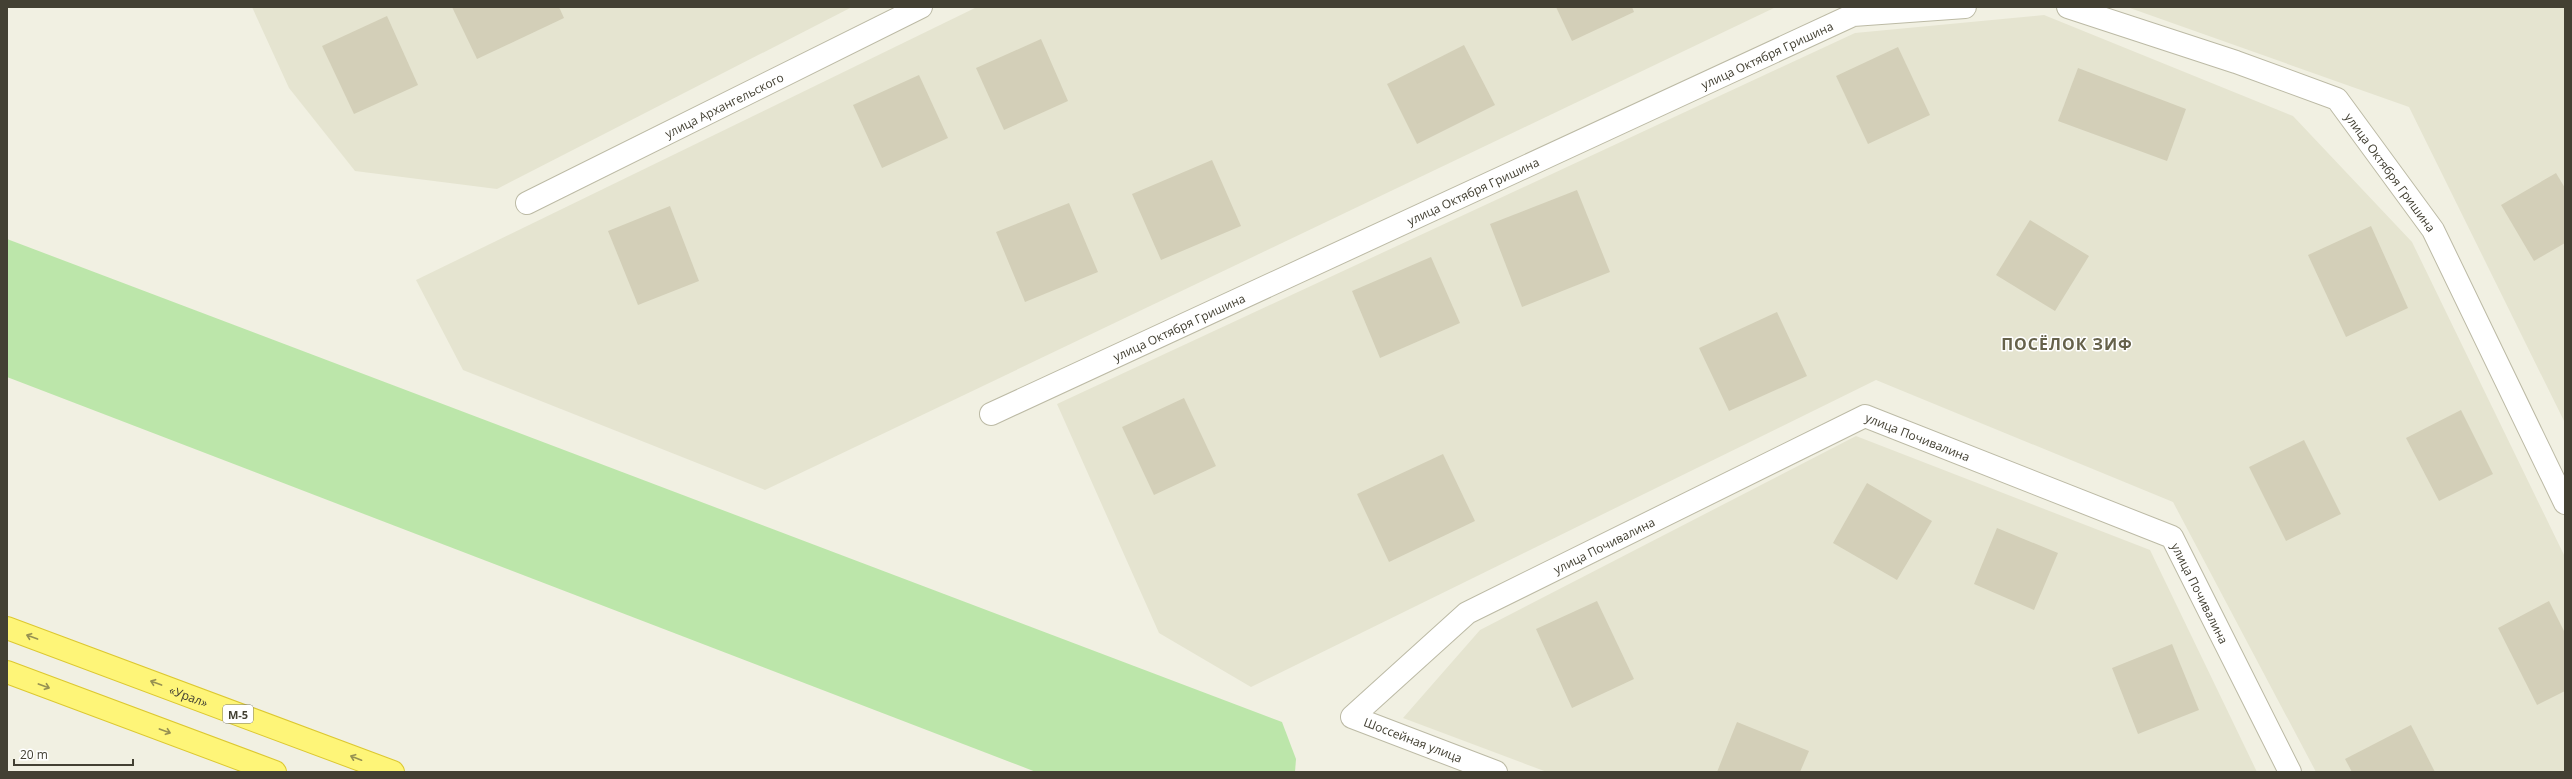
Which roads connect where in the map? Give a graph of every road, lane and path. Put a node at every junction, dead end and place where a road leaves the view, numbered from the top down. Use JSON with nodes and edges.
{"nodes":[{"id":1,"x":920,"y":7,"type":"edge"},
{"id":2,"x":1965,"y":7,"type":"edge"},
{"id":3,"x":2068,"y":7,"type":"edge"},
{"id":4,"x":527,"y":203,"type":"dead end"},
{"id":5,"x":991,"y":414,"type":"dead end"},
{"id":6,"x":2565,"y":503,"type":"edge"},
{"id":7,"x":7,"y":628,"type":"edge"},
{"id":8,"x":7,"y":672,"type":"edge"},
{"id":9,"x":1352,"y":717,"type":"joint"},
{"id":10,"x":275,"y":772,"type":"edge"},
{"id":11,"x":393,"y":772,"type":"edge"},
{"id":12,"x":1496,"y":772,"type":"edge"},
{"id":13,"x":2290,"y":772,"type":"edge"}],
"edges":[{"from":1,"to":4,"type":"street","name":"улица Архангельского"},
{"from":2,"to":5,"type":"street","name":"улица Октября Гришина"},
{"from":3,"to":6,"type":"street","name":"улица Октября Гришина"},
{"from":11,"to":7,"type":"highway","name":"«Урал»","number":"М-5","one_way":true},
{"from":8,"to":10,"type":"highway","one_way":true},
{"from":9,"to":12,"type":"street","name":"Шоссейная улица"},
{"from":9,"to":13,"type":"street","name":"улица Почивалина"}]}
